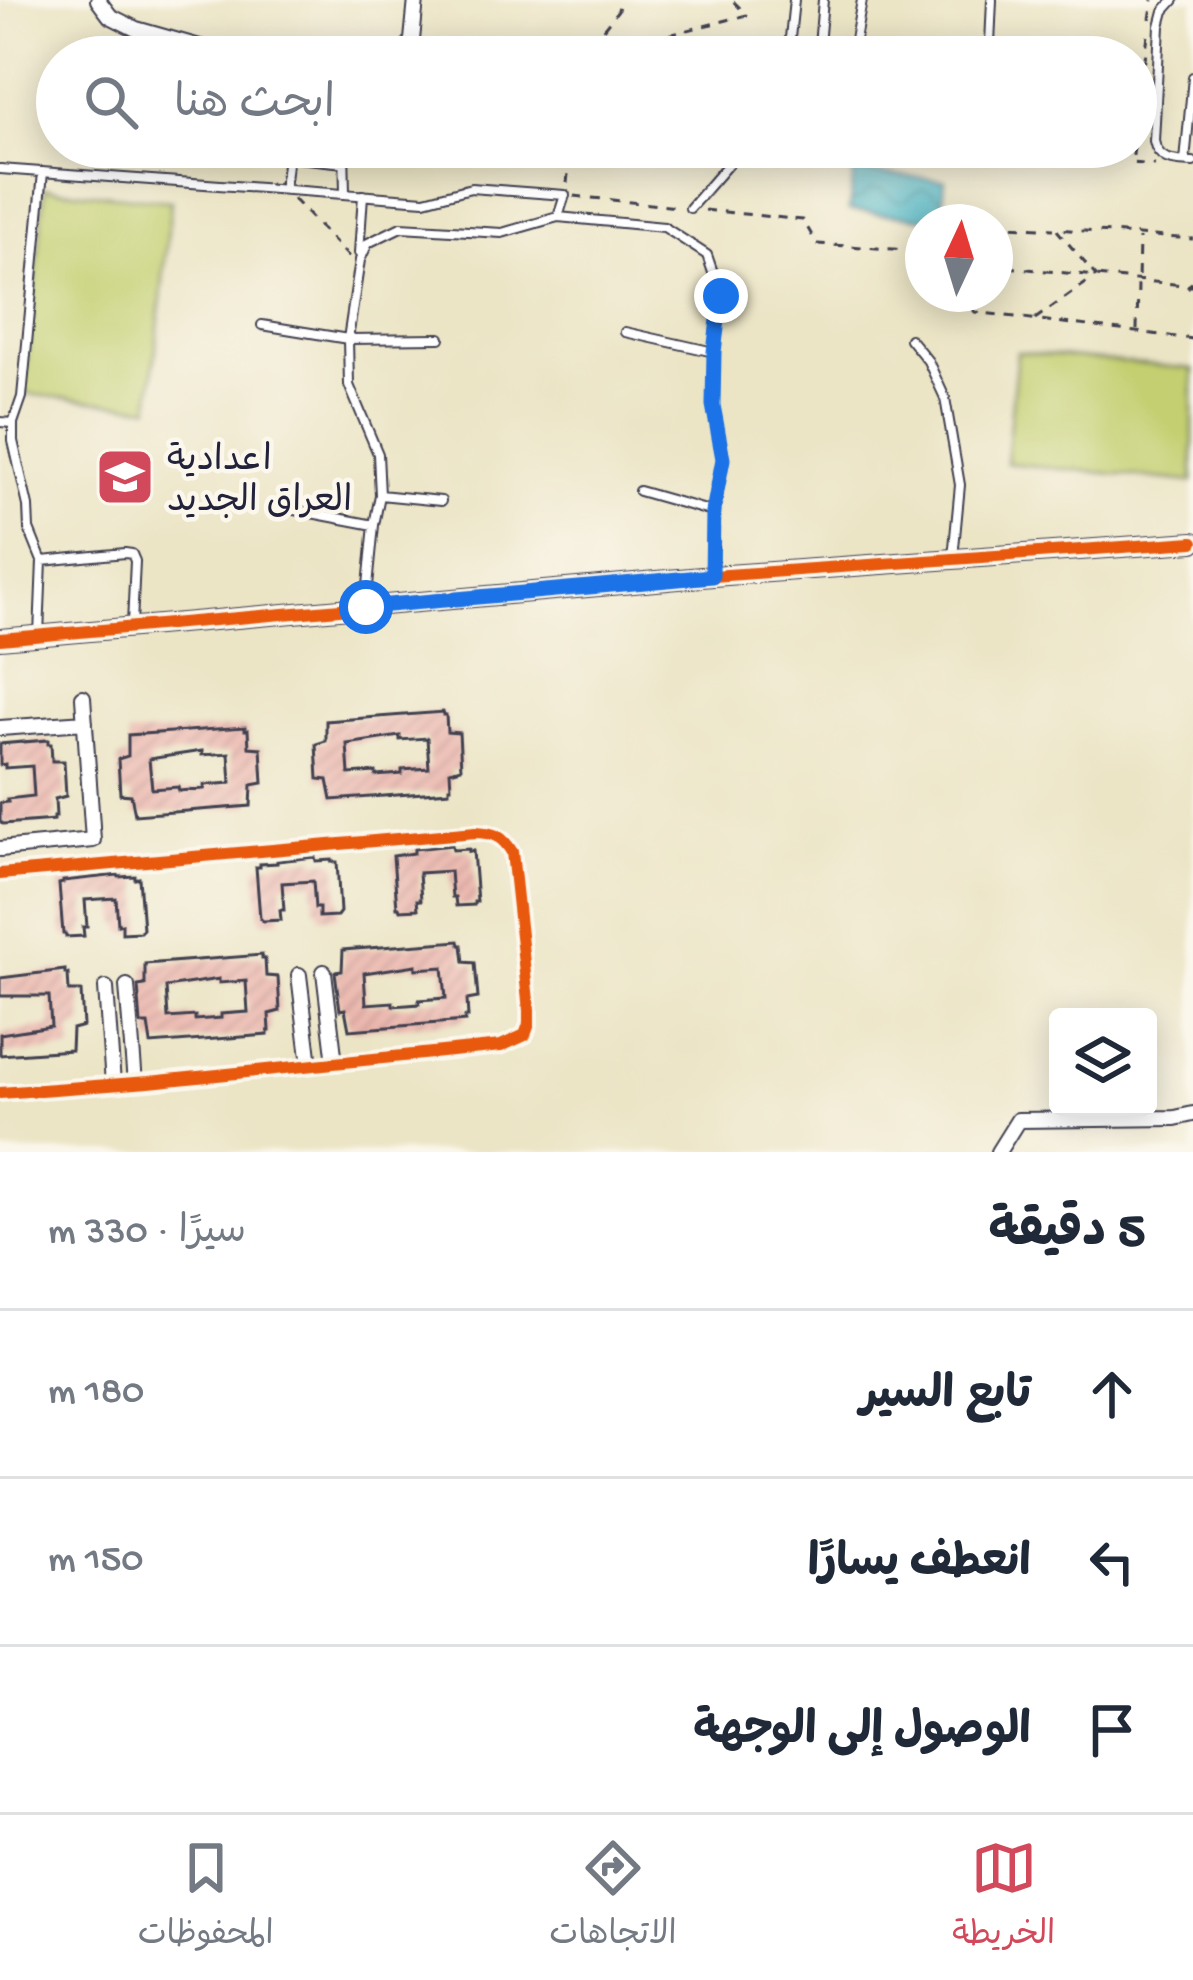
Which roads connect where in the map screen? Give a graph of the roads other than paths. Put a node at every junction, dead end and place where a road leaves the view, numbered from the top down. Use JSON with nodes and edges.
{"nodes":[{"id":1,"x":98,"y":0,"type":"edge"},
{"id":2,"x":416,"y":0,"type":"edge"},
{"id":3,"x":794,"y":0,"type":"edge"},
{"id":4,"x":823,"y":0,"type":"edge"},
{"id":5,"x":862,"y":0,"type":"edge"},
{"id":6,"x":992,"y":0,"type":"edge"},
{"id":7,"x":1174,"y":0,"type":"edge"},
{"id":8,"x":161,"y":36,"type":"edge"},
{"id":9,"x":412,"y":36,"type":"edge"},
{"id":10,"x":790,"y":36,"type":"edge"},
{"id":11,"x":820,"y":36,"type":"edge"},
{"id":12,"x":856,"y":36,"type":"edge"},
{"id":13,"x":988,"y":36,"type":"edge"},
{"id":14,"x":1193,"y":77,"type":"edge"},
{"id":15,"x":1157,"y":84,"type":"edge"},
{"id":16,"x":1157,"y":150,"type":"edge"},
{"id":17,"x":1189,"y":162,"type":"edge"},
{"id":18,"x":286,"y":168,"type":"edge"},
{"id":19,"x":344,"y":168,"type":"edge"},
{"id":20,"x":724,"y":168,"type":"edge"},
{"id":21,"x":0,"y":169,"type":"edge"},
{"id":22,"x":43,"y":172,"type":"junction"},
{"id":23,"x":284,"y":189,"type":"junction"},
{"id":24,"x":345,"y":194,"type":"junction"},
{"id":25,"x":363,"y":195,"type":"junction"},
{"id":26,"x":690,"y":208,"type":"road end"},
{"id":27,"x":558,"y":217,"type":"junction"},
{"id":28,"x":358,"y":267,"type":"junction"},
{"id":29,"x":262,"y":325,"type":"dead end"},
{"id":30,"x":625,"y":332,"type":"dead end"},
{"id":31,"x":440,"y":338,"type":"dead end"},
{"id":32,"x":348,"y":339,"type":"junction"},
{"id":33,"x":910,"y":339,"type":"dead end"},
{"id":34,"x":714,"y":352,"type":"junction"},
{"id":35,"x":0,"y":422,"type":"edge"},
{"id":36,"x":13,"y":423,"type":"junction"},
{"id":37,"x":639,"y":491,"type":"dead end"},
{"id":38,"x":380,"y":495,"type":"junction"},
{"id":39,"x":441,"y":501,"type":"dead end"},
{"id":40,"x":285,"y":508,"type":"dead end"},
{"id":41,"x":713,"y":512,"type":"junction"},
{"id":42,"x":374,"y":525,"type":"junction"},
{"id":43,"x":1193,"y":542,"type":"edge"},
{"id":44,"x":953,"y":559,"type":"junction"},
{"id":45,"x":42,"y":561,"type":"junction"},
{"id":46,"x":712,"y":576,"type":"junction"},
{"id":47,"x":366,"y":607,"type":"junction"},
{"id":48,"x":132,"y":628,"type":"junction"},
{"id":49,"x":39,"y":636,"type":"junction"},
{"id":50,"x":0,"y":639,"type":"edge"},
{"id":51,"x":83,"y":697,"type":"dead end"},
{"id":52,"x":85,"y":722,"type":"junction"},
{"id":53,"x":0,"y":728,"type":"edge"},
{"id":54,"x":0,"y":849,"type":"edge"},
{"id":55,"x":0,"y":874,"type":"edge"},
{"id":56,"x":324,"y":972,"type":"dead end"},
{"id":57,"x":299,"y":975,"type":"dead end"},
{"id":58,"x":127,"y":986,"type":"dead end"},
{"id":59,"x":106,"y":988,"type":"dead end"},
{"id":60,"x":335,"y":1063,"type":"junction"},
{"id":61,"x":310,"y":1065,"type":"junction"},
{"id":62,"x":135,"y":1083,"type":"junction"},
{"id":63,"x":113,"y":1084,"type":"junction"},
{"id":64,"x":0,"y":1093,"type":"edge"},
{"id":65,"x":1193,"y":1114,"type":"edge"},
{"id":66,"x":998,"y":1152,"type":"edge"}],
"edges":[{"from":1,"to":8,"type":"street"},
{"from":2,"to":9,"type":"street"},
{"from":3,"to":10,"type":"lane"},
{"from":4,"to":11,"type":"lane"},
{"from":5,"to":12,"type":"lane"},
{"from":6,"to":13,"type":"lane"},
{"from":7,"to":15,"type":"lane"},
{"from":14,"to":17,"type":"lane"},
{"from":16,"to":17,"type":"lane"},
{"from":18,"to":23,"type":"lane"},
{"from":19,"to":24,"type":"lane"},
{"from":20,"to":26,"type":"lane"},
{"from":21,"to":22,"type":"lane"},
{"from":22,"to":23,"type":"lane"},
{"from":22,"to":36,"type":"lane"},
{"from":23,"to":24,"type":"lane"},
{"from":24,"to":25,"type":"lane"},
{"from":25,"to":27,"type":"lane"},
{"from":25,"to":28,"type":"lane"},
{"from":27,"to":28,"type":"lane"},
{"from":27,"to":34,"type":"lane"},
{"from":28,"to":32,"type":"lane"},
{"from":29,"to":32,"type":"lane"},
{"from":30,"to":34,"type":"lane"},
{"from":31,"to":32,"type":"lane"},
{"from":32,"to":38,"type":"lane"},
{"from":33,"to":44,"type":"lane"},
{"from":34,"to":41,"type":"lane"},
{"from":35,"to":36,"type":"lane"},
{"from":36,"to":45,"type":"lane"},
{"from":37,"to":41,"type":"lane"},
{"from":38,"to":39,"type":"lane"},
{"from":38,"to":42,"type":"lane"},
{"from":40,"to":42,"type":"lane"},
{"from":41,"to":46,"type":"lane"},
{"from":42,"to":47,"type":"lane"},
{"from":43,"to":44,"type":"street"},
{"from":44,"to":46,"type":"street"},
{"from":45,"to":48,"type":"lane"},
{"from":45,"to":49,"type":"lane"},
{"from":46,"to":47,"type":"street"},
{"from":47,"to":48,"type":"street"},
{"from":48,"to":49,"type":"street"},
{"from":49,"to":50,"type":"street"},
{"from":51,"to":52,"type":"street"},
{"from":52,"to":53,"type":"street"},
{"from":52,"to":54,"type":"street"},
{"from":55,"to":60,"type":"street"},
{"from":56,"to":60,"type":"street"},
{"from":57,"to":61,"type":"street"},
{"from":58,"to":62,"type":"street"},
{"from":59,"to":63,"type":"street"},
{"from":60,"to":61,"type":"street"},
{"from":61,"to":62,"type":"street"},
{"from":62,"to":63,"type":"street"},
{"from":63,"to":64,"type":"street"},
{"from":65,"to":66,"type":"street"}]}
